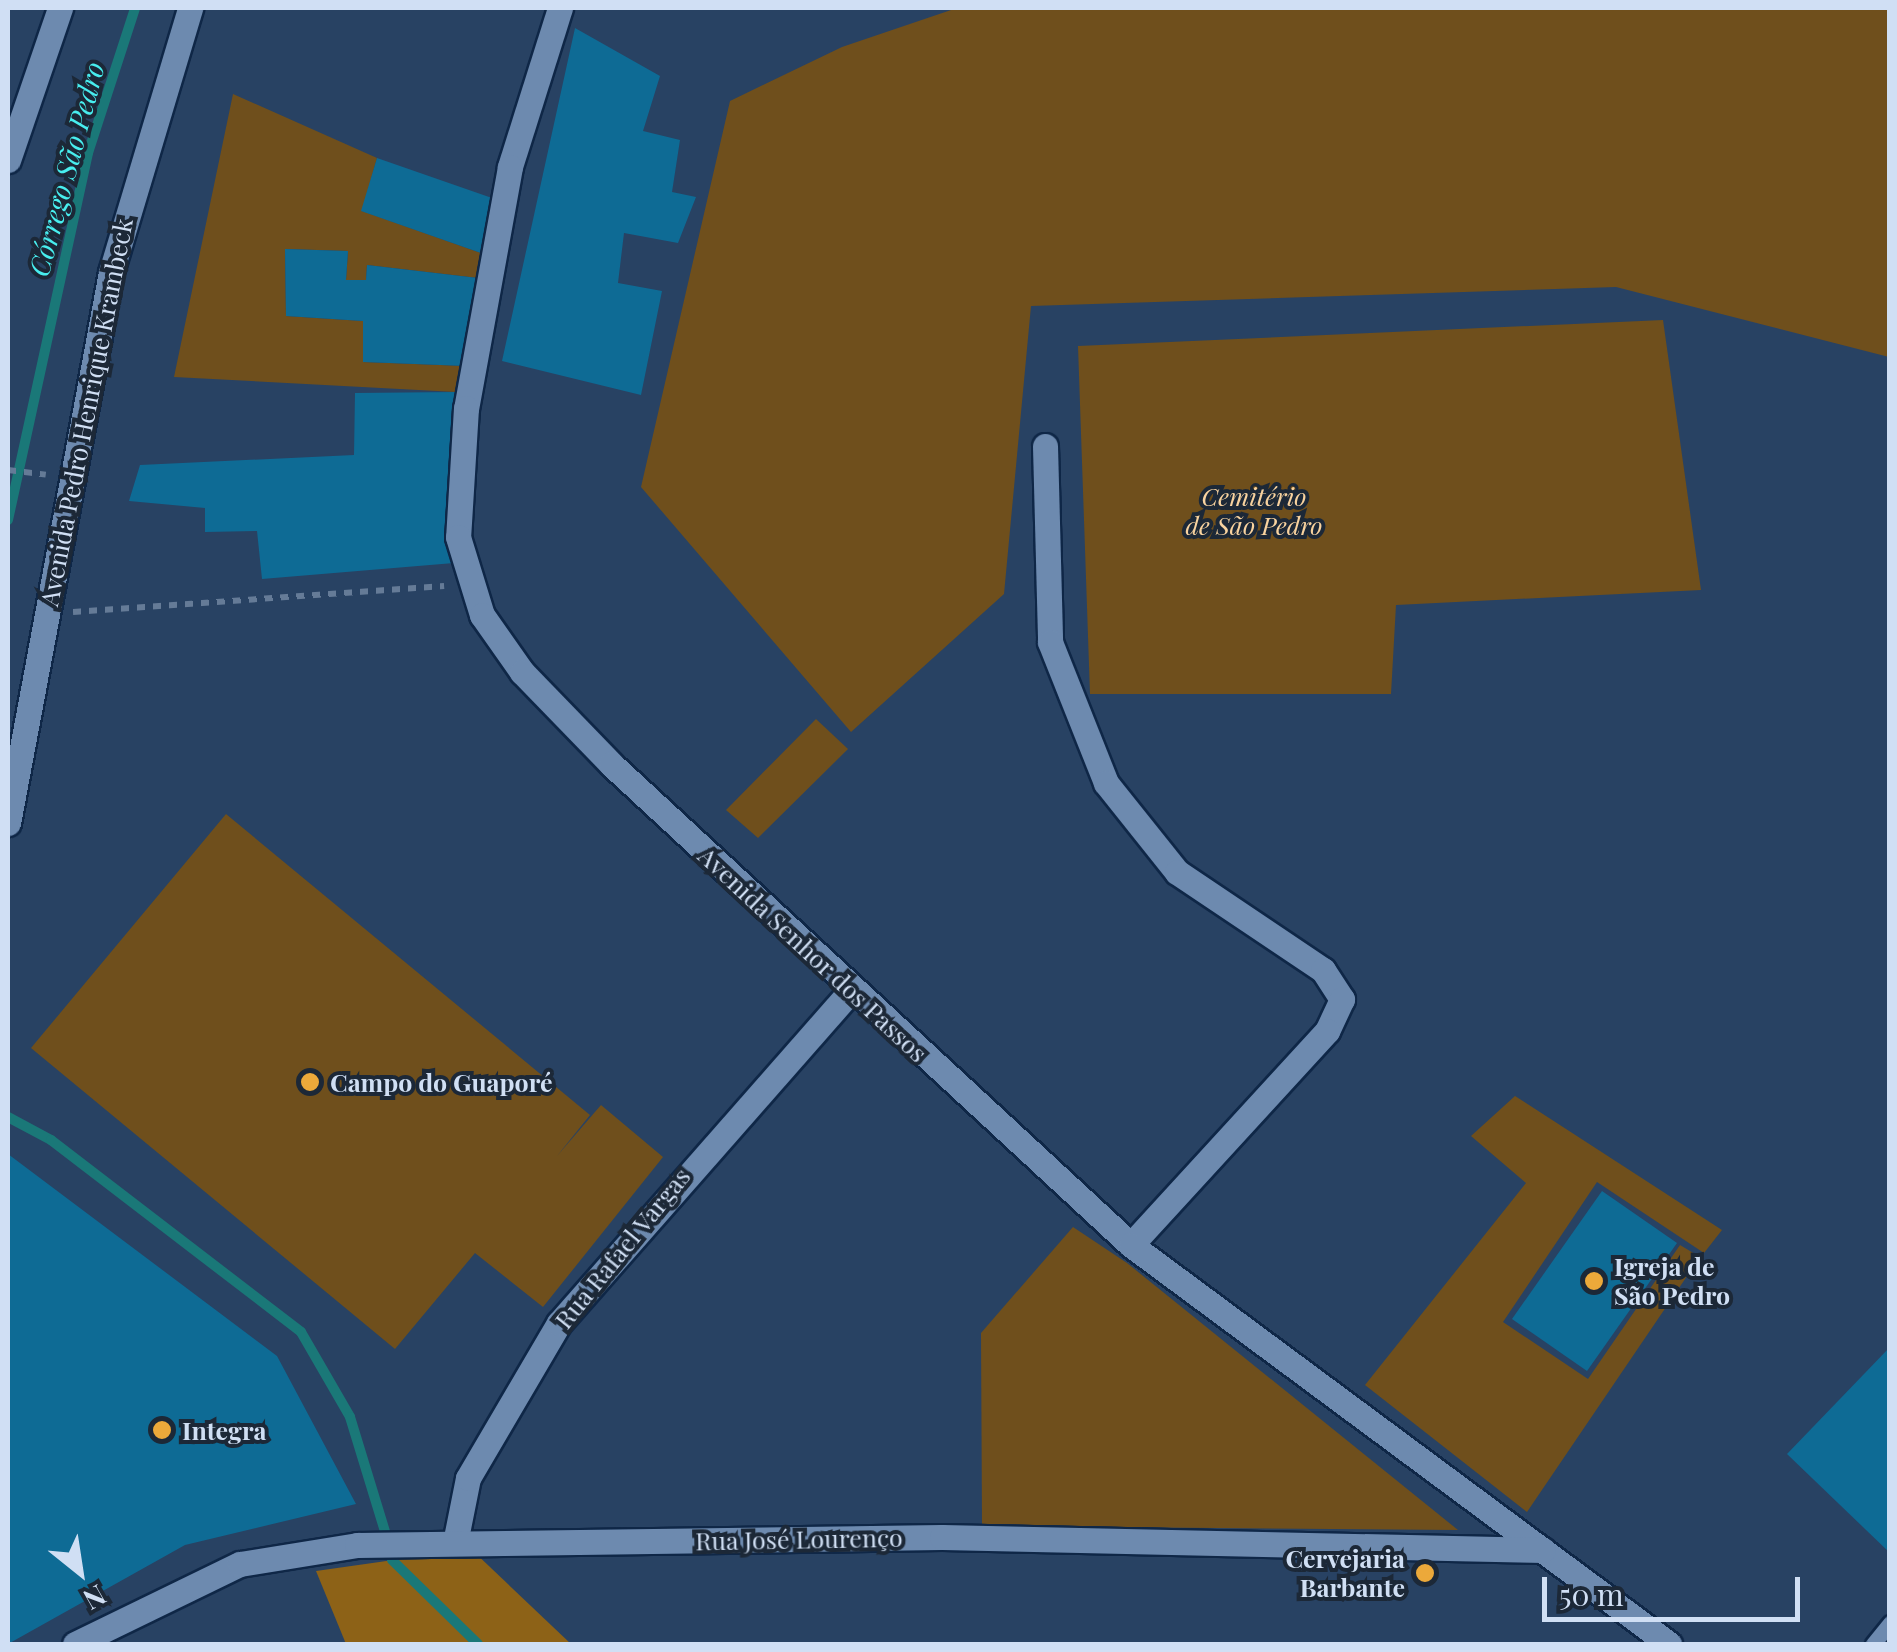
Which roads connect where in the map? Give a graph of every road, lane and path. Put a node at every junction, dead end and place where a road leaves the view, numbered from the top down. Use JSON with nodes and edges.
{"nodes":[{"id":1,"x":60,"y":8,"type":"edge"},
{"id":2,"x":190,"y":8,"type":"edge"},
{"id":3,"x":560,"y":8,"type":"edge"},
{"id":4,"x":8,"y":160,"type":"edge"},
{"id":5,"x":1045,"y":446,"type":"dead end"},
{"id":6,"x":8,"y":470,"type":"edge"},
{"id":7,"x":47,"y":475,"type":"dead end"},
{"id":8,"x":465,"y":584,"type":"junction"},
{"id":9,"x":46,"y":614,"type":"junction"},
{"id":10,"x":8,"y":823,"type":"edge"},
{"id":11,"x":851,"y":991,"type":"junction"},
{"id":12,"x":1131,"y":1245,"type":"junction"},
{"id":13,"x":456,"y":1543,"type":"junction"},
{"id":14,"x":1542,"y":1550,"type":"junction"},
{"id":15,"x":1890,"y":1623,"type":"edge"},
{"id":16,"x":75,"y":1644,"type":"edge"},
{"id":17,"x":1669,"y":1644,"type":"edge"},
{"id":18,"x":1874,"y":1644,"type":"edge"}],
"edges":[{"from":1,"to":4,"type":"street"},
{"from":2,"to":9,"type":"street","name":"Avenida Pedro Henrique Krambeck"},
{"from":3,"to":8,"type":"street","name":"Avenida Senhor dos Passos"},
{"from":5,"to":12,"type":"street"},
{"from":6,"to":7,"type":"path"},
{"from":8,"to":9,"type":"path"},
{"from":8,"to":11,"type":"street","name":"Avenida Senhor dos Passos"},
{"from":9,"to":10,"type":"street","name":"Avenida Pedro Henrique Krambeck"},
{"from":11,"to":12,"type":"street","name":"Avenida Senhor dos Passos"},
{"from":11,"to":13,"type":"street","name":"Rua Rafael Vargas"},
{"from":12,"to":14,"type":"street","name":"Avenida Senhor dos Passos"},
{"from":13,"to":14,"type":"street","name":"Rua José Lourenço"},
{"from":13,"to":16,"type":"street","name":"Rua José Lourenço"},
{"from":14,"to":17,"type":"street","name":"Avenida Senhor dos Passos"},
{"from":15,"to":18,"type":"lane"}]}
